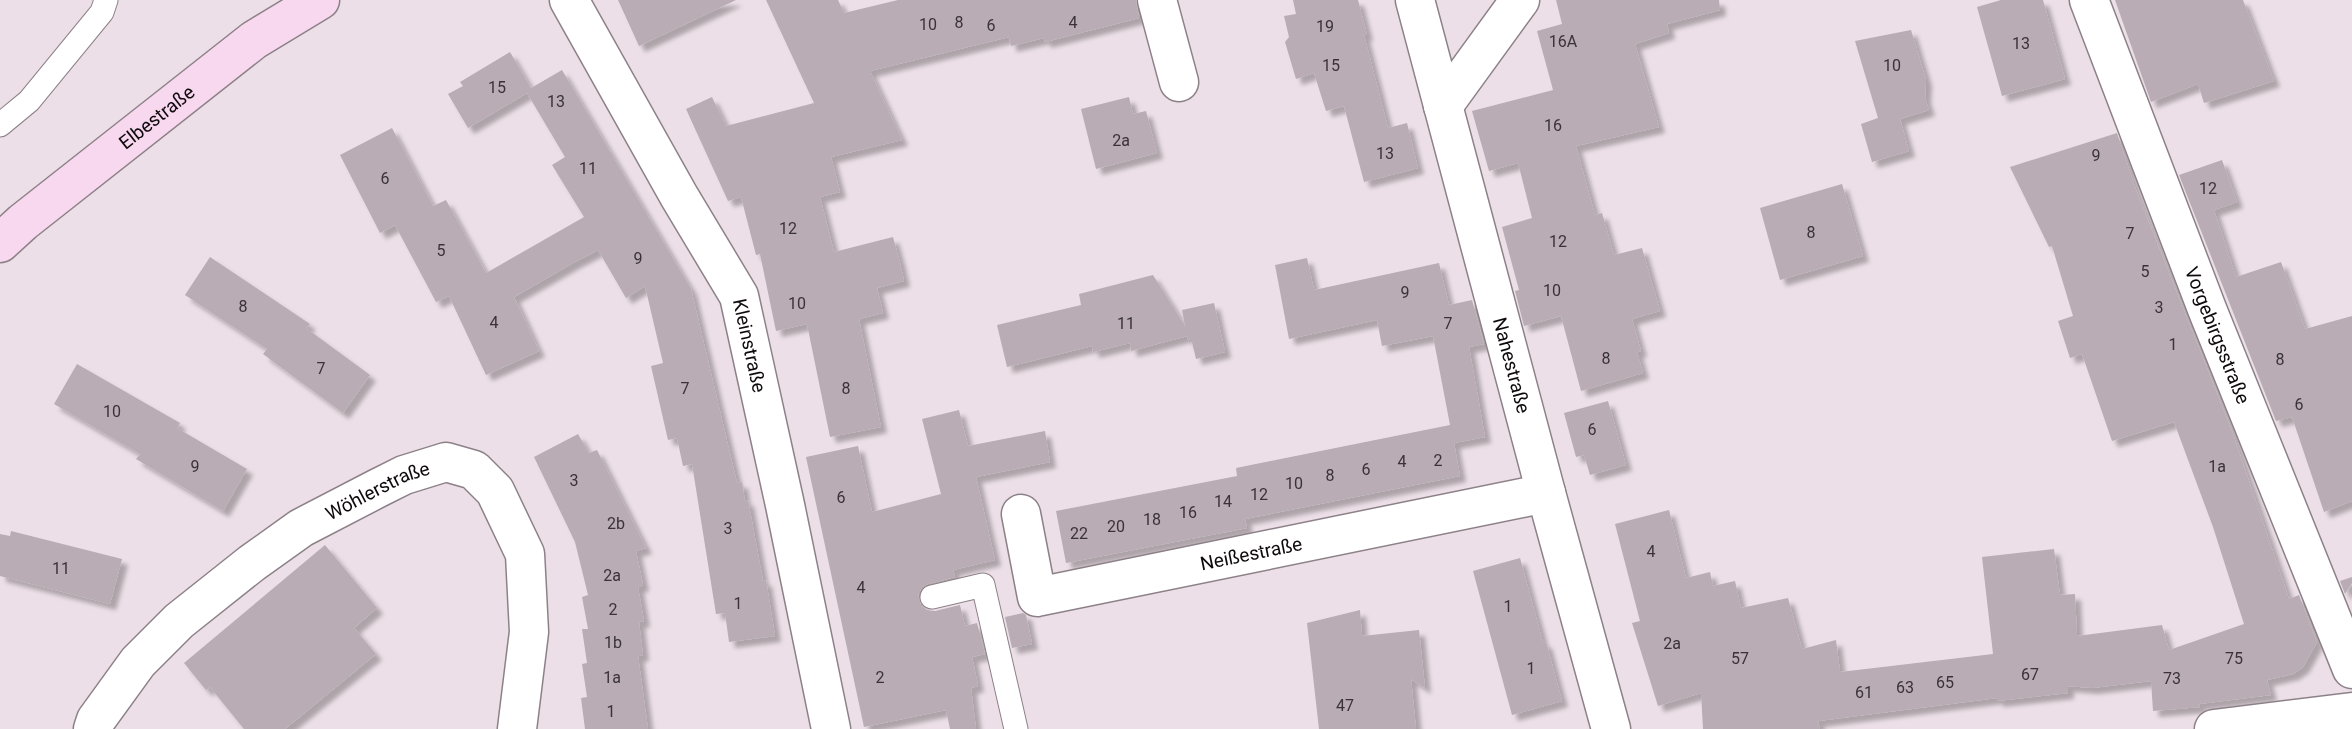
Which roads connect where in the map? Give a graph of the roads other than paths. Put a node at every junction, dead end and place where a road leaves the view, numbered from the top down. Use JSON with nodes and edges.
{"nodes":[{"id":1,"x":106,"y":0,"type":"edge"},
{"id":2,"x":320,"y":0,"type":"edge"},
{"id":3,"x":569,"y":0,"type":"edge"},
{"id":4,"x":1157,"y":0,"type":"edge"},
{"id":5,"x":1415,"y":0,"type":"edge"},
{"id":6,"x":1520,"y":0,"type":"edge"},
{"id":7,"x":2089,"y":0,"type":"edge"},
{"id":8,"x":1179,"y":82,"type":"dead end"},
{"id":9,"x":1443,"y":106,"type":"junction"},
{"id":10,"x":0,"y":125,"type":"edge"},
{"id":11,"x":0,"y":243,"type":"edge"},
{"id":12,"x":1546,"y":493,"type":"junction"},
{"id":13,"x":1021,"y":514,"type":"dead end"},
{"id":14,"x":932,"y":597,"type":"dead end"},
{"id":15,"x":2352,"y":669,"type":"edge"},
{"id":16,"x":2352,"y":712,"type":"edge"},
{"id":17,"x":93,"y":729,"type":"edge"},
{"id":18,"x":517,"y":729,"type":"edge"},
{"id":19,"x":831,"y":729,"type":"edge"},
{"id":20,"x":1016,"y":729,"type":"edge"},
{"id":21,"x":1611,"y":729,"type":"edge"},
{"id":22,"x":2214,"y":729,"type":"edge"}],
"edges":[{"from":1,"to":10,"type":"lane"},
{"from":2,"to":11,"type":"main road","name":"Elbestraße"},
{"from":3,"to":19,"type":"street","name":"Kleinstraße"},
{"from":4,"to":8,"type":"street"},
{"from":5,"to":9,"type":"street","name":"Nahestraße"},
{"from":6,"to":9,"type":"street"},
{"from":7,"to":15,"type":"street","name":"Vorgebirgsstraße"},
{"from":9,"to":12,"type":"street","name":"Nahestraße"},
{"from":12,"to":13,"type":"street","name":"Neißestraße"},
{"from":12,"to":21,"type":"street","name":"Nahestraße"},
{"from":14,"to":20,"type":"lane"},
{"from":16,"to":22,"type":"street"},
{"from":17,"to":18,"type":"street","name":"Wöhlerstraße"}]}
